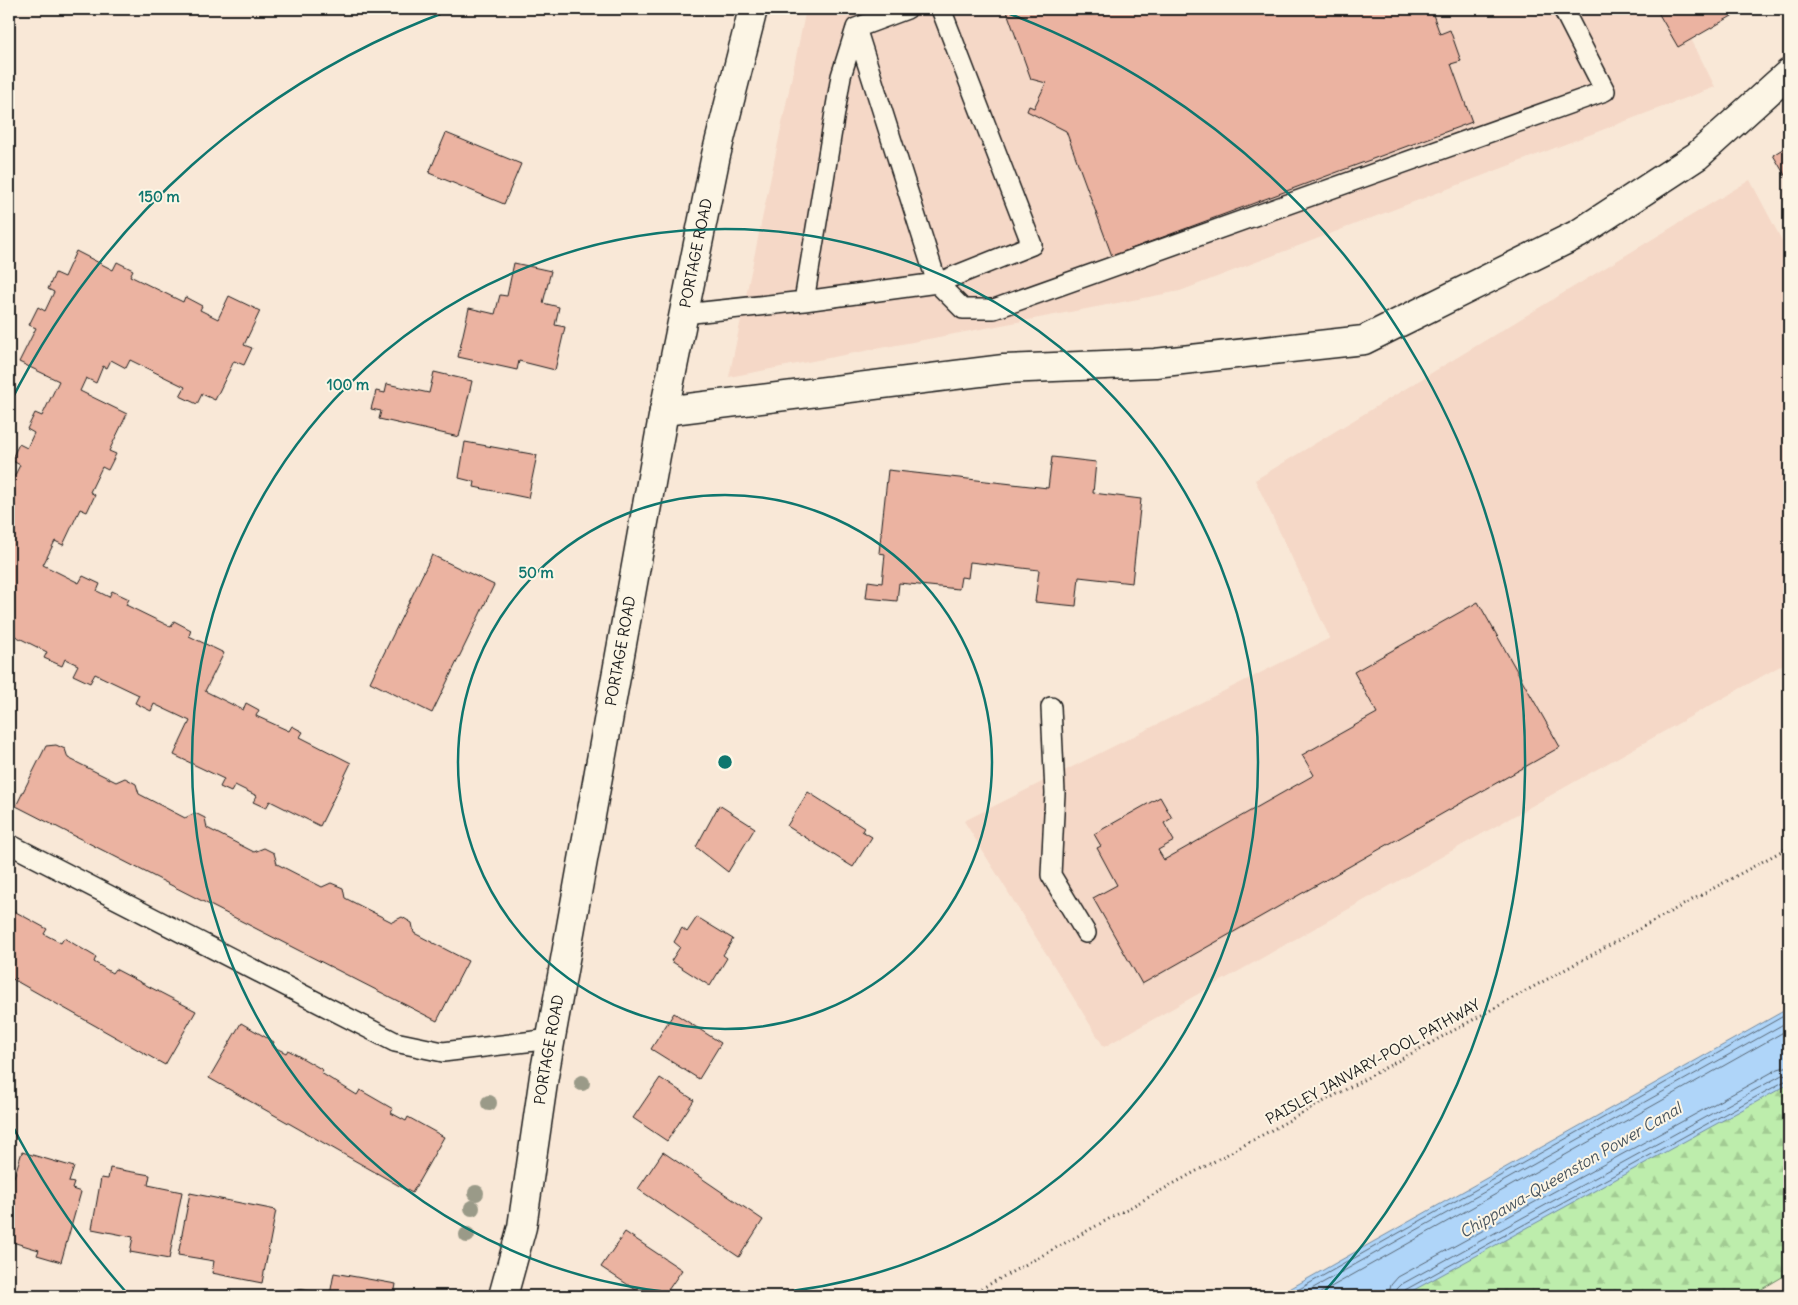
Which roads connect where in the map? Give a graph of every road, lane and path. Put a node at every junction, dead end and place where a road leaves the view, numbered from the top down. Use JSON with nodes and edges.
{"nodes":[{"id":1,"x":753,"y":9,"type":"edge"},
{"id":2,"x":907,"y":9,"type":"edge"},
{"id":3,"x":941,"y":9,"type":"edge"},
{"id":4,"x":1563,"y":9,"type":"edge"},
{"id":5,"x":856,"y":28,"type":"junction"},
{"id":6,"x":1789,"y":73,"type":"edge"},
{"id":7,"x":938,"y":283,"type":"junction"},
{"id":8,"x":804,"y":301,"type":"junction"},
{"id":9,"x":684,"y":314,"type":"junction"},
{"id":10,"x":664,"y":411,"type":"junction"},
{"id":11,"x":1051,"y":707,"type":"dead end"},
{"id":12,"x":9,"y":844,"type":"edge"},
{"id":13,"x":1789,"y":847,"type":"edge"},
{"id":14,"x":1086,"y":933,"type":"dead end"},
{"id":15,"x":551,"y":1039,"type":"junction"},
{"id":16,"x":504,"y":1296,"type":"edge"},
{"id":17,"x":968,"y":1296,"type":"edge"}],
"edges":[{"from":1,"to":9,"type":"street","name":"PORTAGE ROAD"},
{"from":2,"to":5,"type":"lane"},
{"from":3,"to":7,"type":"lane"},
{"from":4,"to":7,"type":"lane"},
{"from":5,"to":7,"type":"lane"},
{"from":5,"to":8,"type":"lane"},
{"from":6,"to":10,"type":"street"},
{"from":7,"to":8,"type":"lane"},
{"from":8,"to":9,"type":"lane"},
{"from":9,"to":10,"type":"street","name":"PORTAGE ROAD"},
{"from":10,"to":15,"type":"street","name":"PORTAGE ROAD"},
{"from":11,"to":14,"type":"lane"},
{"from":12,"to":15,"type":"lane"},
{"from":13,"to":17,"type":"path","name":"PAISLEY JANVARY-POOL PATHWAY"},
{"from":15,"to":16,"type":"street","name":"PORTAGE ROAD"}]}
